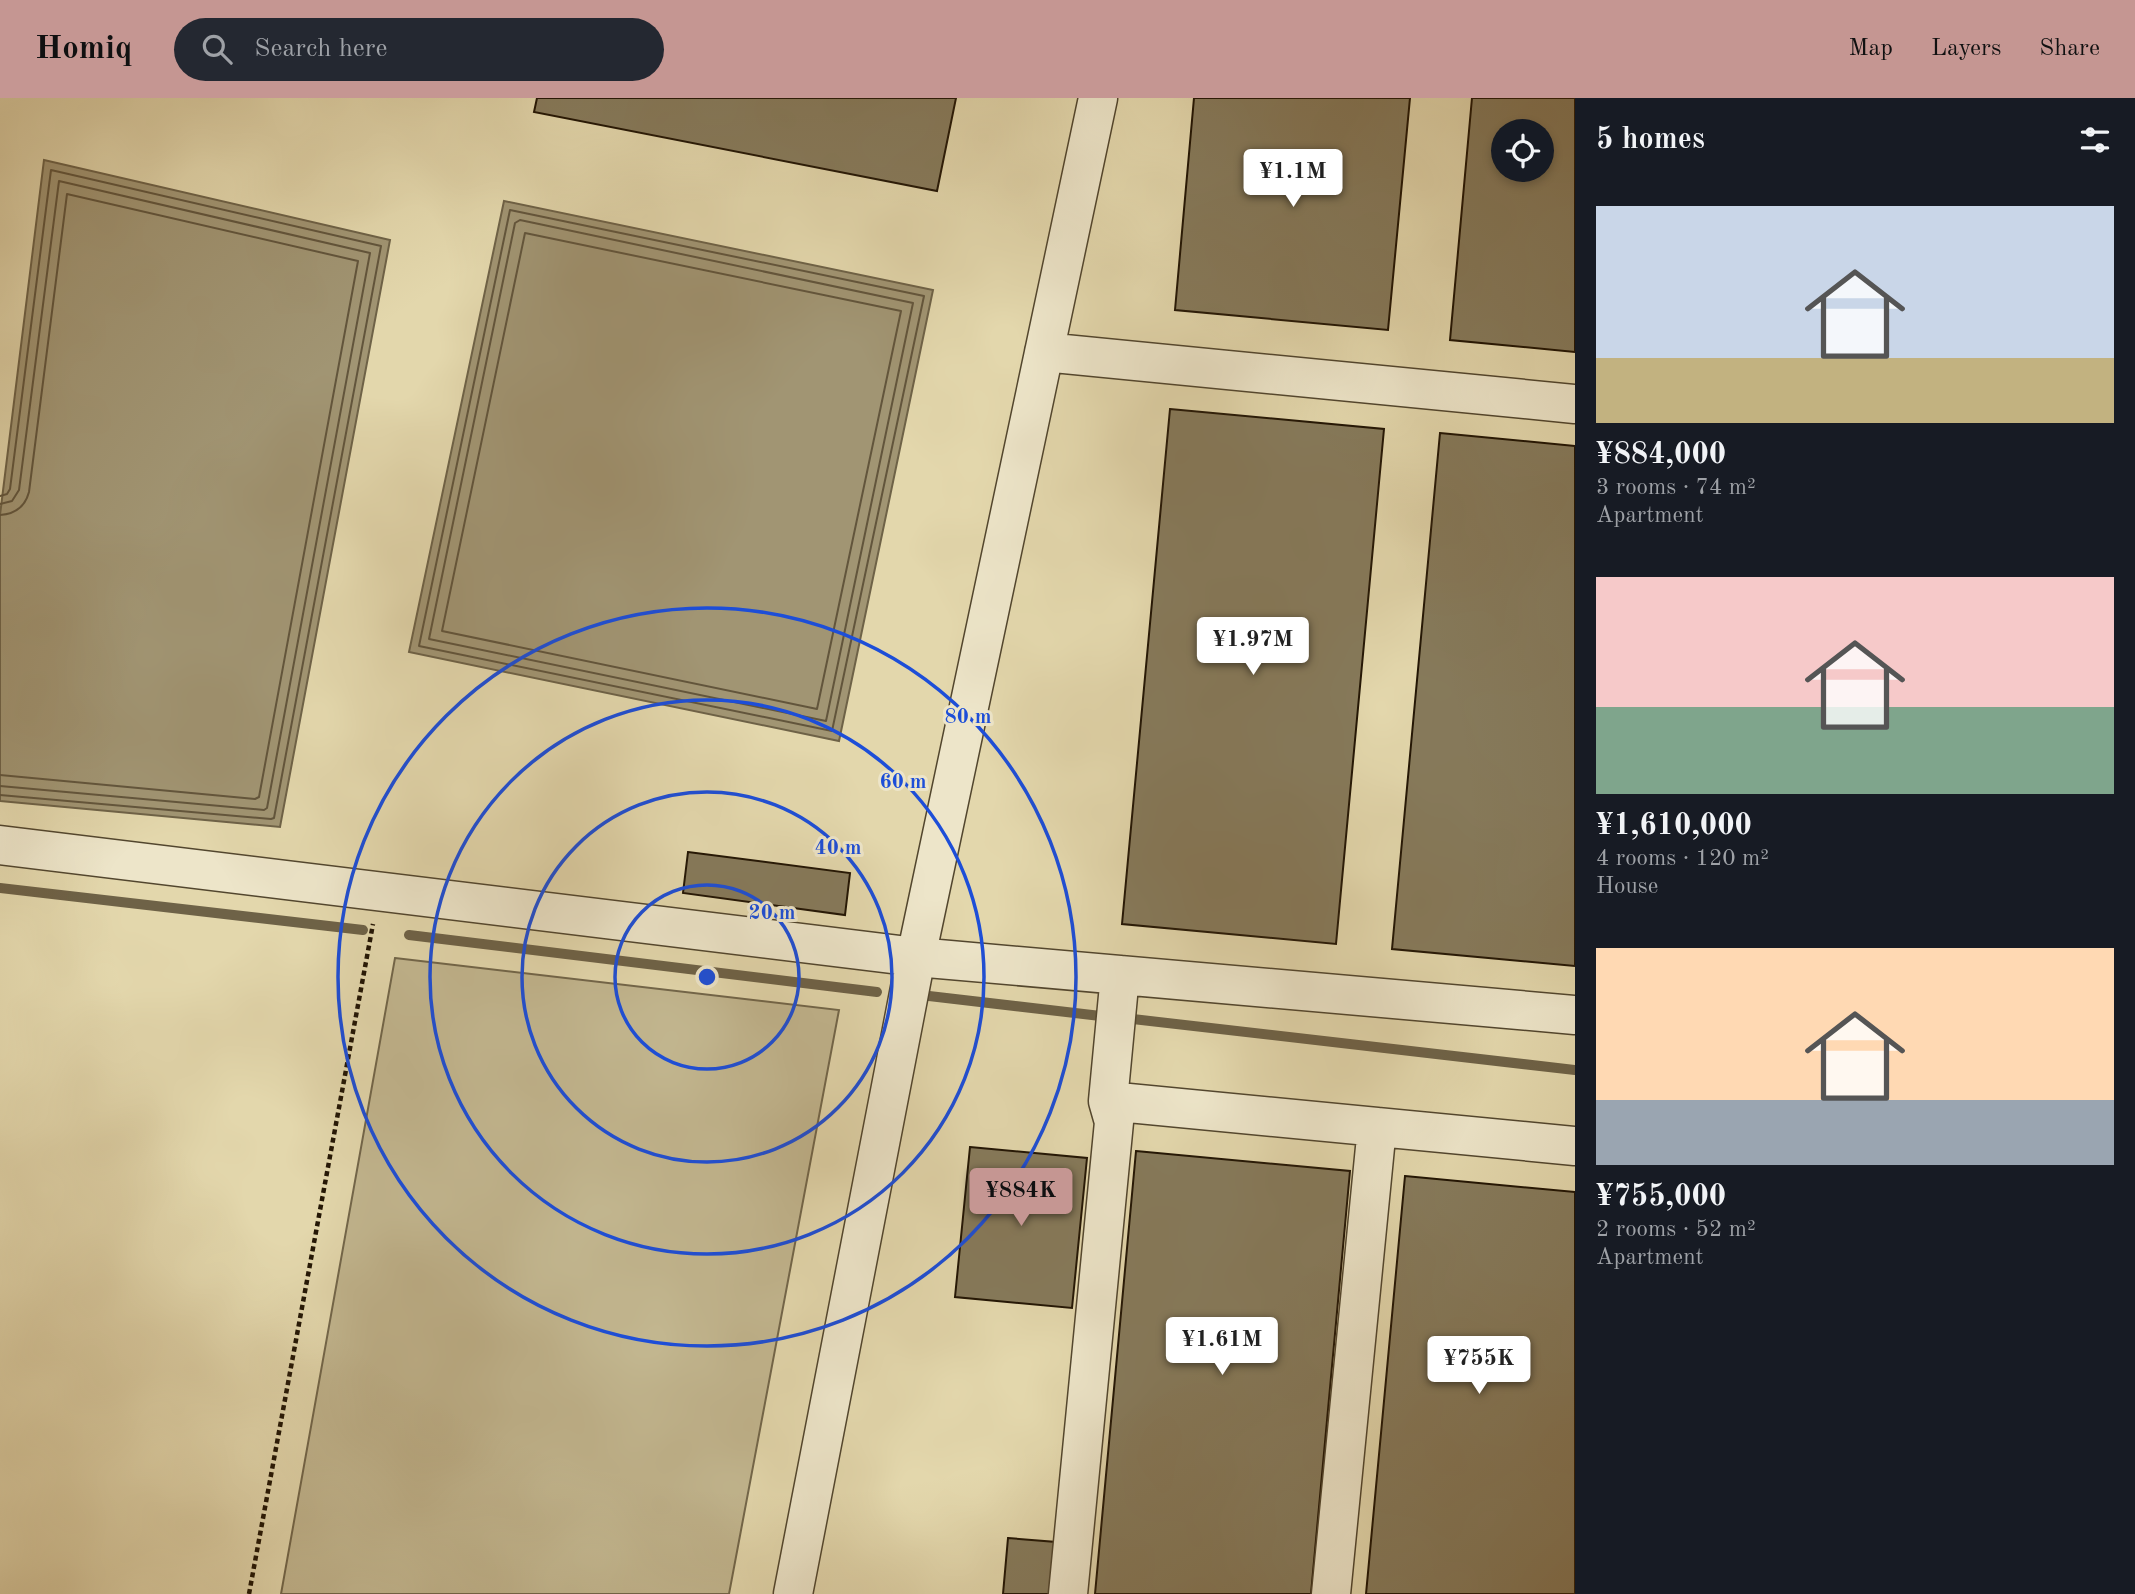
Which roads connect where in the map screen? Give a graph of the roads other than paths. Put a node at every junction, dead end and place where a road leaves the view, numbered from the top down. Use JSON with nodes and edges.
{"nodes":[{"id":1,"x":1098,"y":98,"type":"edge"},
{"id":2,"x":1044,"y":352,"type":"junction"},
{"id":3,"x":1575,"y":404,"type":"edge"},
{"id":4,"x":0,"y":845,"type":"edge"},
{"id":5,"x":916,"y":957,"type":"junction"},
{"id":6,"x":1117,"y":1003,"type":"junction"},
{"id":7,"x":1575,"y":1015,"type":"edge"},
{"id":8,"x":1108,"y":1101,"type":"junction"},
{"id":9,"x":1377,"y":1127,"type":"junction"},
{"id":10,"x":1575,"y":1146,"type":"edge"},
{"id":11,"x":793,"y":1594,"type":"edge"},
{"id":12,"x":1068,"y":1594,"type":"edge"},
{"id":13,"x":1331,"y":1594,"type":"edge"}],
"edges":[{"from":1,"to":2,"type":"lane"},
{"from":2,"to":3,"type":"lane"},
{"from":2,"to":5,"type":"lane"},
{"from":4,"to":5,"type":"lane"},
{"from":5,"to":6,"type":"lane"},
{"from":5,"to":11,"type":"lane"},
{"from":6,"to":7,"type":"lane"},
{"from":6,"to":8,"type":"lane"},
{"from":8,"to":9,"type":"lane"},
{"from":8,"to":12,"type":"lane"},
{"from":9,"to":10,"type":"lane"},
{"from":9,"to":13,"type":"lane"}]}
